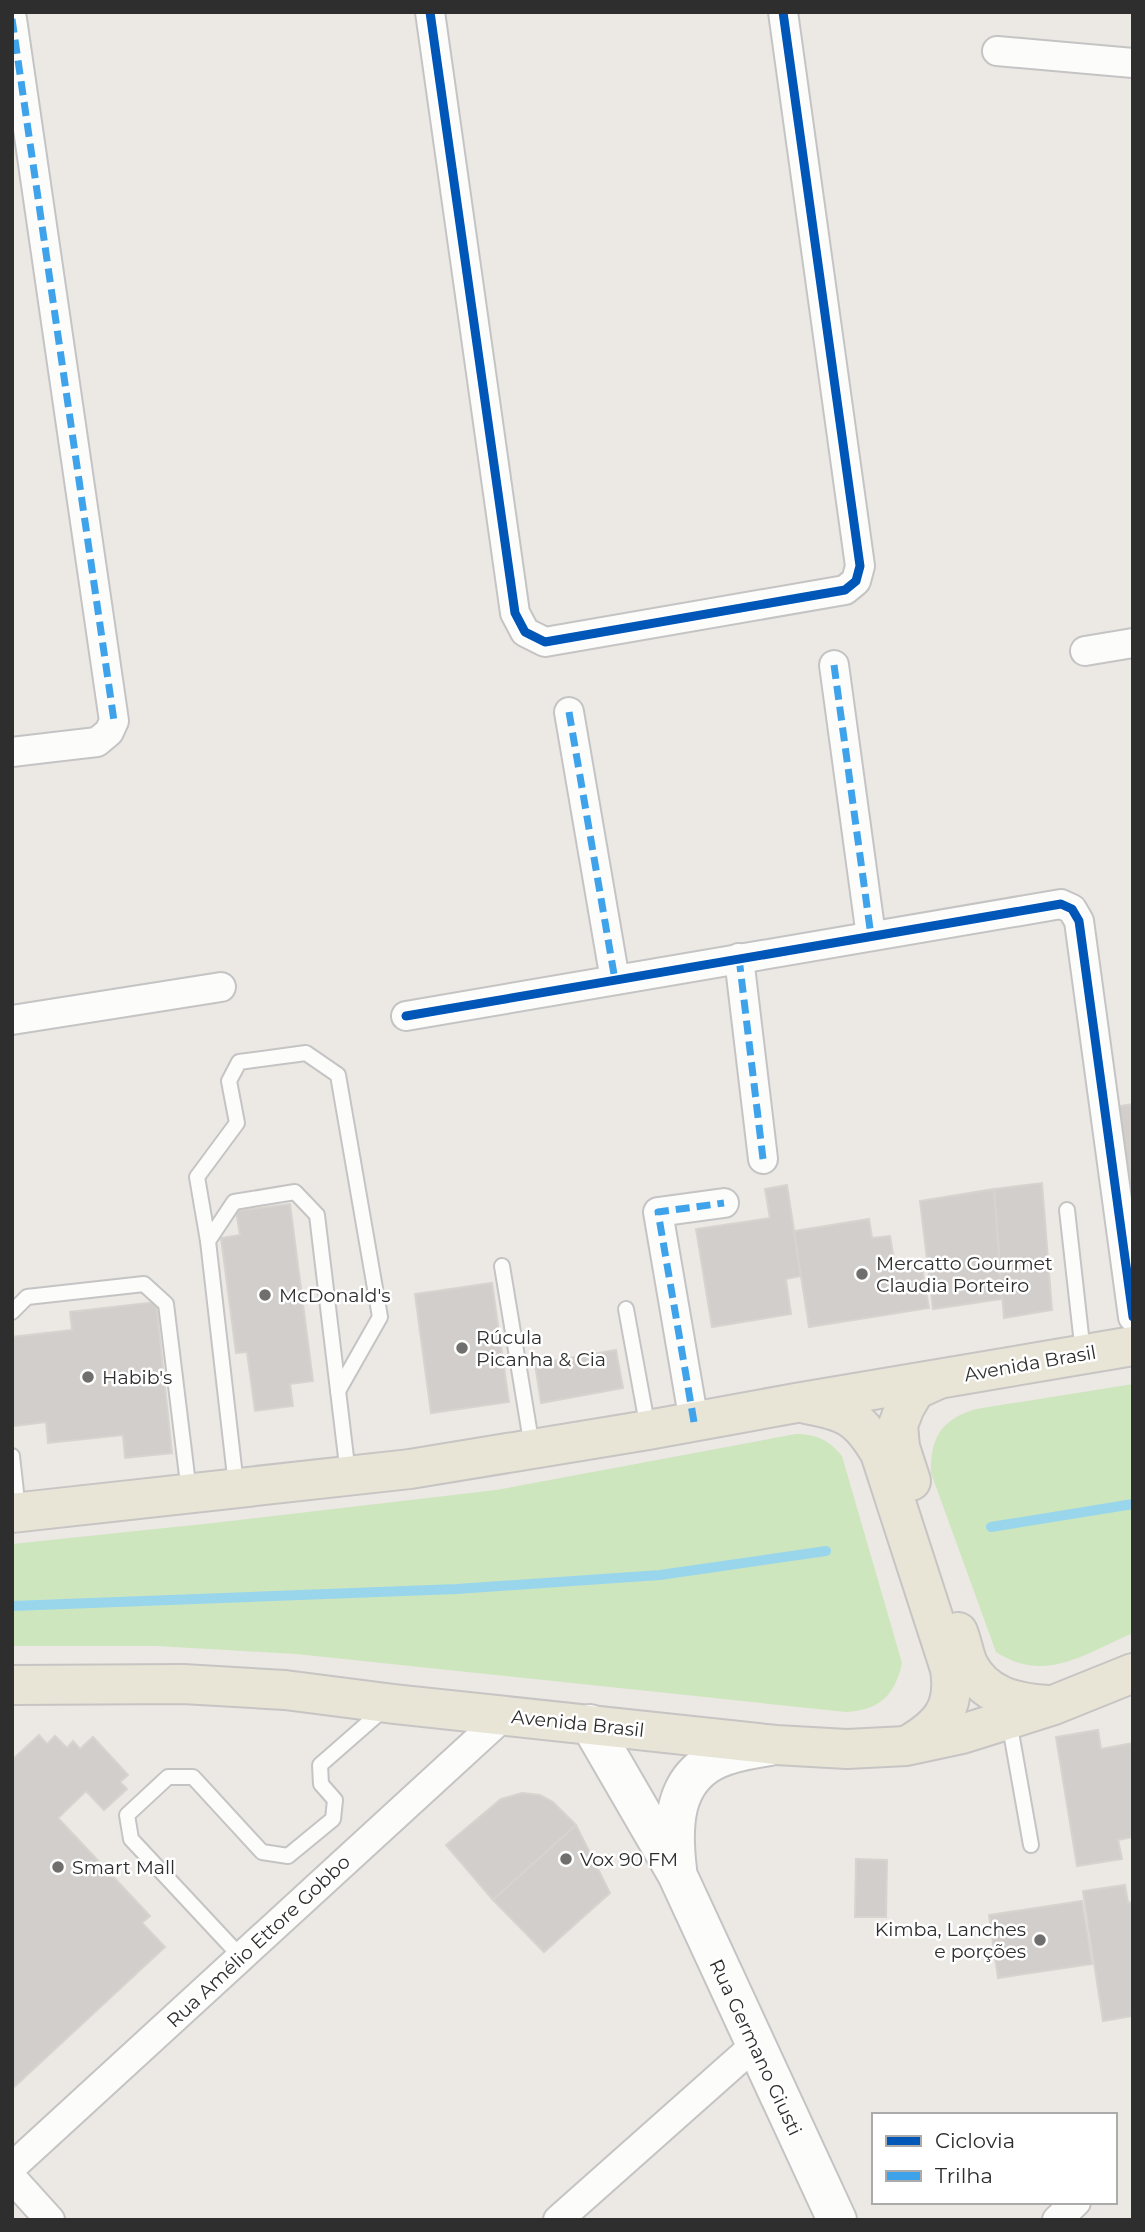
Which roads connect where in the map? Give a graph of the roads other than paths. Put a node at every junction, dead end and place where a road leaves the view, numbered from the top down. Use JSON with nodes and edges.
{"nodes":[{"id":1,"x":430,"y":12,"type":"edge"},
{"id":2,"x":783,"y":12,"type":"edge"},
{"id":3,"x":12,"y":19,"type":"edge"},
{"id":4,"x":997,"y":51,"type":"dead end"},
{"id":5,"x":1133,"y":63,"type":"edge"},
{"id":6,"x":1133,"y":643,"type":"edge"},
{"id":7,"x":1085,"y":652,"type":"dead end"},
{"id":8,"x":834,"y":665,"type":"dead end"},
{"id":9,"x":569,"y":712,"type":"dead end"},
{"id":10,"x":12,"y":752,"type":"edge"},
{"id":11,"x":871,"y":936,"type":"junction"},
{"id":12,"x":739,"y":958,"type":"junction"},
{"id":13,"x":615,"y":980,"type":"junction"},
{"id":14,"x":221,"y":987,"type":"dead end"},
{"id":15,"x":406,"y":1016,"type":"dead end"},
{"id":16,"x":12,"y":1020,"type":"edge"},
{"id":17,"x":763,"y":1159,"type":"dead end"},
{"id":18,"x":724,"y":1203,"type":"dead end"},
{"id":19,"x":1067,"y":1210,"type":"dead end"},
{"id":20,"x":208,"y":1241,"type":"junction"},
{"id":21,"x":502,"y":1266,"type":"dead end"},
{"id":22,"x":626,"y":1309,"type":"dead end"},
{"id":23,"x":12,"y":1312,"type":"edge"},
{"id":24,"x":1133,"y":1317,"type":"edge"},
{"id":25,"x":1133,"y":1346,"type":"edge"},
{"id":26,"x":1083,"y":1354,"type":"junction"},
{"id":27,"x":937,"y":1380,"type":"junction"},
{"id":28,"x":338,"y":1391,"type":"junction"},
{"id":29,"x":796,"y":1403,"type":"junction"},
{"id":30,"x":694,"y":1422,"type":"junction"},
{"id":31,"x":648,"y":1430,"type":"junction"},
{"id":32,"x":532,"y":1449,"type":"junction"},
{"id":33,"x":12,"y":1455,"type":"edge"},
{"id":34,"x":348,"y":1476,"type":"junction"},
{"id":35,"x":236,"y":1488,"type":"junction"},
{"id":36,"x":189,"y":1493,"type":"junction"},
{"id":37,"x":15,"y":1512,"type":"edge"},
{"id":38,"x":1133,"y":1673,"type":"edge"},
{"id":39,"x":12,"y":1685,"type":"edge"},
{"id":40,"x":389,"y":1704,"type":"junction"},
{"id":41,"x":1051,"y":1706,"type":"junction"},
{"id":42,"x":505,"y":1715,"type":"junction"},
{"id":43,"x":1009,"y":1720,"type":"junction"},
{"id":44,"x":590,"y":1724,"type":"junction"},
{"id":45,"x":776,"y":1745,"type":"junction"},
{"id":46,"x":906,"y":1746,"type":"junction"},
{"id":47,"x":1031,"y":1845,"type":"dead end"},
{"id":48,"x":677,"y":1874,"type":"junction"},
{"id":49,"x":241,"y":1957,"type":"junction"},
{"id":50,"x":755,"y":2045,"type":"junction"},
{"id":51,"x":12,"y":2167,"type":"edge"},
{"id":52,"x":12,"y":2178,"type":"edge"},
{"id":53,"x":1074,"y":2204,"type":"edge"},
{"id":54,"x":50,"y":2220,"type":"edge"},
{"id":55,"x":558,"y":2220,"type":"edge"},
{"id":56,"x":836,"y":2220,"type":"edge"},
{"id":57,"x":1057,"y":2220,"type":"edge"}],
"edges":[{"from":1,"to":2,"type":"street"},
{"from":3,"to":10,"type":"street"},
{"from":4,"to":5,"type":"street"},
{"from":6,"to":7,"type":"street"},
{"from":8,"to":11,"type":"street"},
{"from":9,"to":13,"type":"street"},
{"from":11,"to":12,"type":"street"},
{"from":11,"to":24,"type":"street"},
{"from":12,"to":13,"type":"street"},
{"from":12,"to":17,"type":"street"},
{"from":13,"to":15,"type":"street"},
{"from":14,"to":16,"type":"street"},
{"from":18,"to":30,"type":"street"},
{"from":19,"to":26,"type":"lane"},
{"from":20,"to":28,"type":"lane"},
{"from":20,"to":28,"type":"lane"},
{"from":20,"to":35,"type":"lane"},
{"from":21,"to":32,"type":"lane"},
{"from":22,"to":31,"type":"lane"},
{"from":23,"to":36,"type":"lane"},
{"from":25,"to":26,"type":"main road","name":"Avenida Brasil"},
{"from":26,"to":27,"type":"main road","name":"Avenida Brasil"},
{"from":27,"to":29,"type":"main road","name":"Avenida Brasil"},
{"from":27,"to":41,"type":"main road"},
{"from":28,"to":34,"type":"lane"},
{"from":29,"to":30,"type":"main road","name":"Avenida Brasil"},
{"from":29,"to":46,"type":"main road"},
{"from":30,"to":31,"type":"main road","name":"Avenida Brasil"},
{"from":31,"to":32,"type":"main road","name":"Avenida Brasil"},
{"from":32,"to":34,"type":"main road","name":"Avenida Brasil"},
{"from":33,"to":37,"type":"lane"},
{"from":34,"to":35,"type":"main road","name":"Avenida Brasil"},
{"from":35,"to":36,"type":"main road","name":"Avenida Brasil"},
{"from":36,"to":37,"type":"main road","name":"Avenida Brasil"},
{"from":38,"to":41,"type":"main road","name":"Avenida Brasil"},
{"from":39,"to":40,"type":"main road","name":"Avenida Brasil"},
{"from":40,"to":42,"type":"main road","name":"Avenida Brasil"},
{"from":40,"to":49,"type":"lane"},
{"from":41,"to":43,"type":"main road","name":"Avenida Brasil"},
{"from":42,"to":44,"type":"main road","name":"Avenida Brasil"},
{"from":42,"to":49,"type":"street","name":"Rua Amélio Ettore Gobbo"},
{"from":43,"to":46,"type":"main road","name":"Avenida Brasil"},
{"from":43,"to":47,"type":"lane"},
{"from":44,"to":45,"type":"main road","name":"Avenida Brasil"},
{"from":44,"to":48,"type":"street","name":"Rua Germano Giusti"},
{"from":45,"to":46,"type":"main road","name":"Avenida Brasil"},
{"from":45,"to":48,"type":"street","name":"Rua Germano Giusti"},
{"from":48,"to":50,"type":"street","name":"Rua Germano Giusti"},
{"from":49,"to":51,"type":"street","name":"Rua Amélio Ettore Gobbo"},
{"from":50,"to":55,"type":"street"},
{"from":50,"to":56,"type":"street","name":"Rua Germano Giusti"},
{"from":52,"to":54,"type":"street"},
{"from":53,"to":57,"type":"street"}]}
